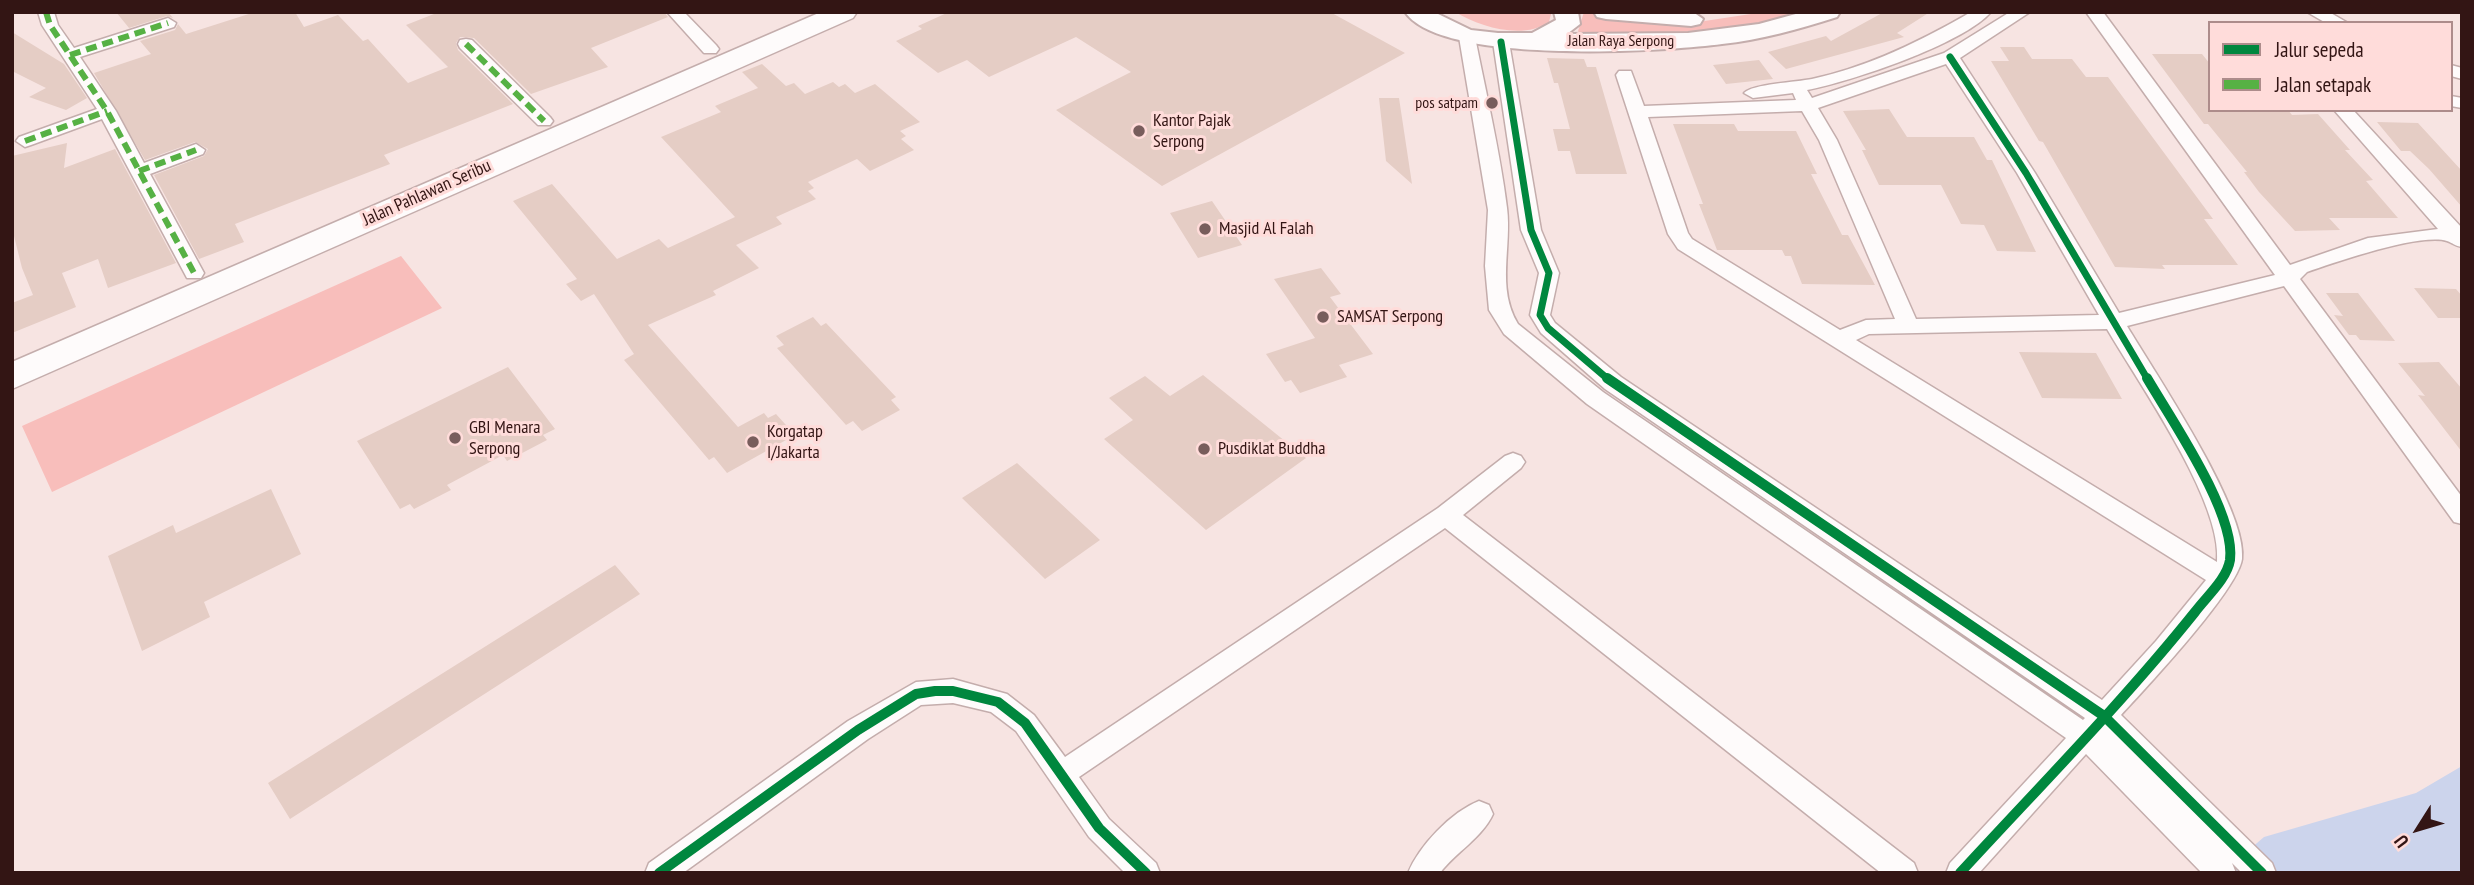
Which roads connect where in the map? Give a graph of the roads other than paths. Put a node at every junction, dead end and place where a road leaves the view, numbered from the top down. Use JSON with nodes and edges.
{"nodes":[{"id":1,"x":46,"y":12,"type":"edge"},
{"id":2,"x":675,"y":12,"type":"edge"},
{"id":3,"x":796,"y":12,"type":"edge"},
{"id":4,"x":844,"y":12,"type":"edge"},
{"id":5,"x":1417,"y":12,"type":"edge"},
{"id":6,"x":1566,"y":12,"type":"edge"},
{"id":7,"x":1606,"y":12,"type":"edge"},
{"id":8,"x":1752,"y":12,"type":"edge"},
{"id":9,"x":1828,"y":12,"type":"edge"},
{"id":10,"x":1983,"y":12,"type":"edge"},
{"id":11,"x":2022,"y":12,"type":"edge"},
{"id":12,"x":2094,"y":12,"type":"edge"},
{"id":13,"x":2315,"y":12,"type":"edge"},
{"id":14,"x":1436,"y":19,"type":"edge"},
{"id":15,"x":2335,"y":21,"type":"edge"},
{"id":16,"x":168,"y":23,"type":"dead end"},
{"id":17,"x":1467,"y":37,"type":"junction"},
{"id":18,"x":1538,"y":40,"type":"junction"},
{"id":19,"x":1502,"y":42,"type":"junction"},
{"id":20,"x":466,"y":44,"type":"dead end"},
{"id":21,"x":710,"y":49,"type":"junction"},
{"id":22,"x":70,"y":55,"type":"junction"},
{"id":23,"x":1950,"y":57,"type":"junction"},
{"id":24,"x":1625,"y":75,"type":"dead end"},
{"id":25,"x":1475,"y":83,"type":"junction"},
{"id":26,"x":1508,"y":84,"type":"junction"},
{"id":27,"x":1803,"y":97,"type":"junction"},
{"id":28,"x":1633,"y":105,"type":"junction"},
{"id":29,"x":107,"y":111,"type":"junction"},
{"id":30,"x":2345,"y":112,"type":"edge"},
{"id":31,"x":544,"y":121,"type":"junction"},
{"id":32,"x":25,"y":141,"type":"dead end"},
{"id":33,"x":196,"y":150,"type":"dead end"},
{"id":34,"x":139,"y":171,"type":"junction"},
{"id":35,"x":2459,"y":237,"type":"edge"},
{"id":36,"x":194,"y":273,"type":"junction"},
{"id":37,"x":2290,"y":278,"type":"junction"},
{"id":38,"x":2113,"y":322,"type":"junction"},
{"id":39,"x":1908,"y":325,"type":"junction"},
{"id":40,"x":1840,"y":339,"type":"junction"},
{"id":41,"x":12,"y":350,"type":"edge"},
{"id":42,"x":12,"y":376,"type":"edge"},
{"id":43,"x":1513,"y":462,"type":"dead end"},
{"id":44,"x":1447,"y":515,"type":"junction"},
{"id":45,"x":2462,"y":515,"type":"edge"},
{"id":46,"x":2222,"y":578,"type":"junction"},
{"id":47,"x":2105,"y":716,"type":"junction"},
{"id":48,"x":2086,"y":737,"type":"junction"},
{"id":49,"x":2137,"y":764,"type":"junction"},
{"id":50,"x":1063,"y":773,"type":"junction"},
{"id":51,"x":1479,"y":814,"type":"dead end"},
{"id":52,"x":659,"y":873,"type":"edge"},
{"id":53,"x":1146,"y":873,"type":"edge"},
{"id":54,"x":1422,"y":873,"type":"edge"},
{"id":55,"x":1905,"y":873,"type":"edge"},
{"id":56,"x":1960,"y":873,"type":"edge"},
{"id":57,"x":2222,"y":873,"type":"edge"},
{"id":58,"x":2262,"y":873,"type":"edge"}],
"edges":[{"from":1,"to":22,"type":"street"},
{"from":2,"to":21,"type":"street"},
{"from":3,"to":21,"type":"main road","name":"Jalan Pahlawan Seribu"},
{"from":4,"to":42,"type":"main road","name":"Jalan Pahlawan Seribu"},
{"from":5,"to":14,"type":"main road","name":"Jalan Raya Serpong"},
{"from":6,"to":18,"type":"main road"},
{"from":7,"to":8,"type":"main road","name":"Jalan Raya Serpong"},
{"from":9,"to":18,"type":"main road","name":"Jalan Raya Serpong"},
{"from":10,"to":27,"type":"street"},
{"from":11,"to":23,"type":"street"},
{"from":12,"to":37,"type":"street"},
{"from":13,"to":15,"type":"street"},
{"from":14,"to":17,"type":"main road","name":"Jalan Raya Serpong"},
{"from":16,"to":22,"type":"street"},
{"from":17,"to":19,"type":"main road","name":"Jalan Raya Serpong"},
{"from":17,"to":25,"type":"street"},
{"from":18,"to":19,"type":"main road","name":"Jalan Raya Serpong"},
{"from":19,"to":26,"type":"street"},
{"from":20,"to":31,"type":"street"},
{"from":21,"to":31,"type":"main road","name":"Jalan Pahlawan Seribu"},
{"from":22,"to":29,"type":"street"},
{"from":23,"to":27,"type":"street"},
{"from":23,"to":38,"type":"street"},
{"from":24,"to":28,"type":"street"},
{"from":25,"to":26,"type":"street"},
{"from":25,"to":48,"type":"street"},
{"from":26,"to":47,"type":"street"},
{"from":27,"to":28,"type":"street"},
{"from":27,"to":39,"type":"street"},
{"from":28,"to":40,"type":"street"},
{"from":29,"to":32,"type":"street"},
{"from":29,"to":34,"type":"street"},
{"from":30,"to":35,"type":"street"},
{"from":31,"to":36,"type":"main road","name":"Jalan Pahlawan Seribu"},
{"from":33,"to":34,"type":"street"},
{"from":34,"to":36,"type":"street"},
{"from":35,"to":37,"type":"street"},
{"from":36,"to":41,"type":"main road","name":"Jalan Pahlawan Seribu"},
{"from":37,"to":38,"type":"street"},
{"from":37,"to":45,"type":"street"},
{"from":38,"to":39,"type":"street"},
{"from":38,"to":46,"type":"street"},
{"from":39,"to":40,"type":"street"},
{"from":40,"to":46,"type":"street"},
{"from":43,"to":44,"type":"street"},
{"from":44,"to":50,"type":"street"},
{"from":44,"to":55,"type":"street"},
{"from":46,"to":47,"type":"street"},
{"from":47,"to":48,"type":"street"},
{"from":47,"to":49,"type":"street"},
{"from":48,"to":49,"type":"street"},
{"from":48,"to":56,"type":"street"},
{"from":49,"to":57,"type":"street"},
{"from":49,"to":58,"type":"street"},
{"from":50,"to":52,"type":"street"},
{"from":50,"to":53,"type":"street"},
{"from":51,"to":54,"type":"street"}]}
